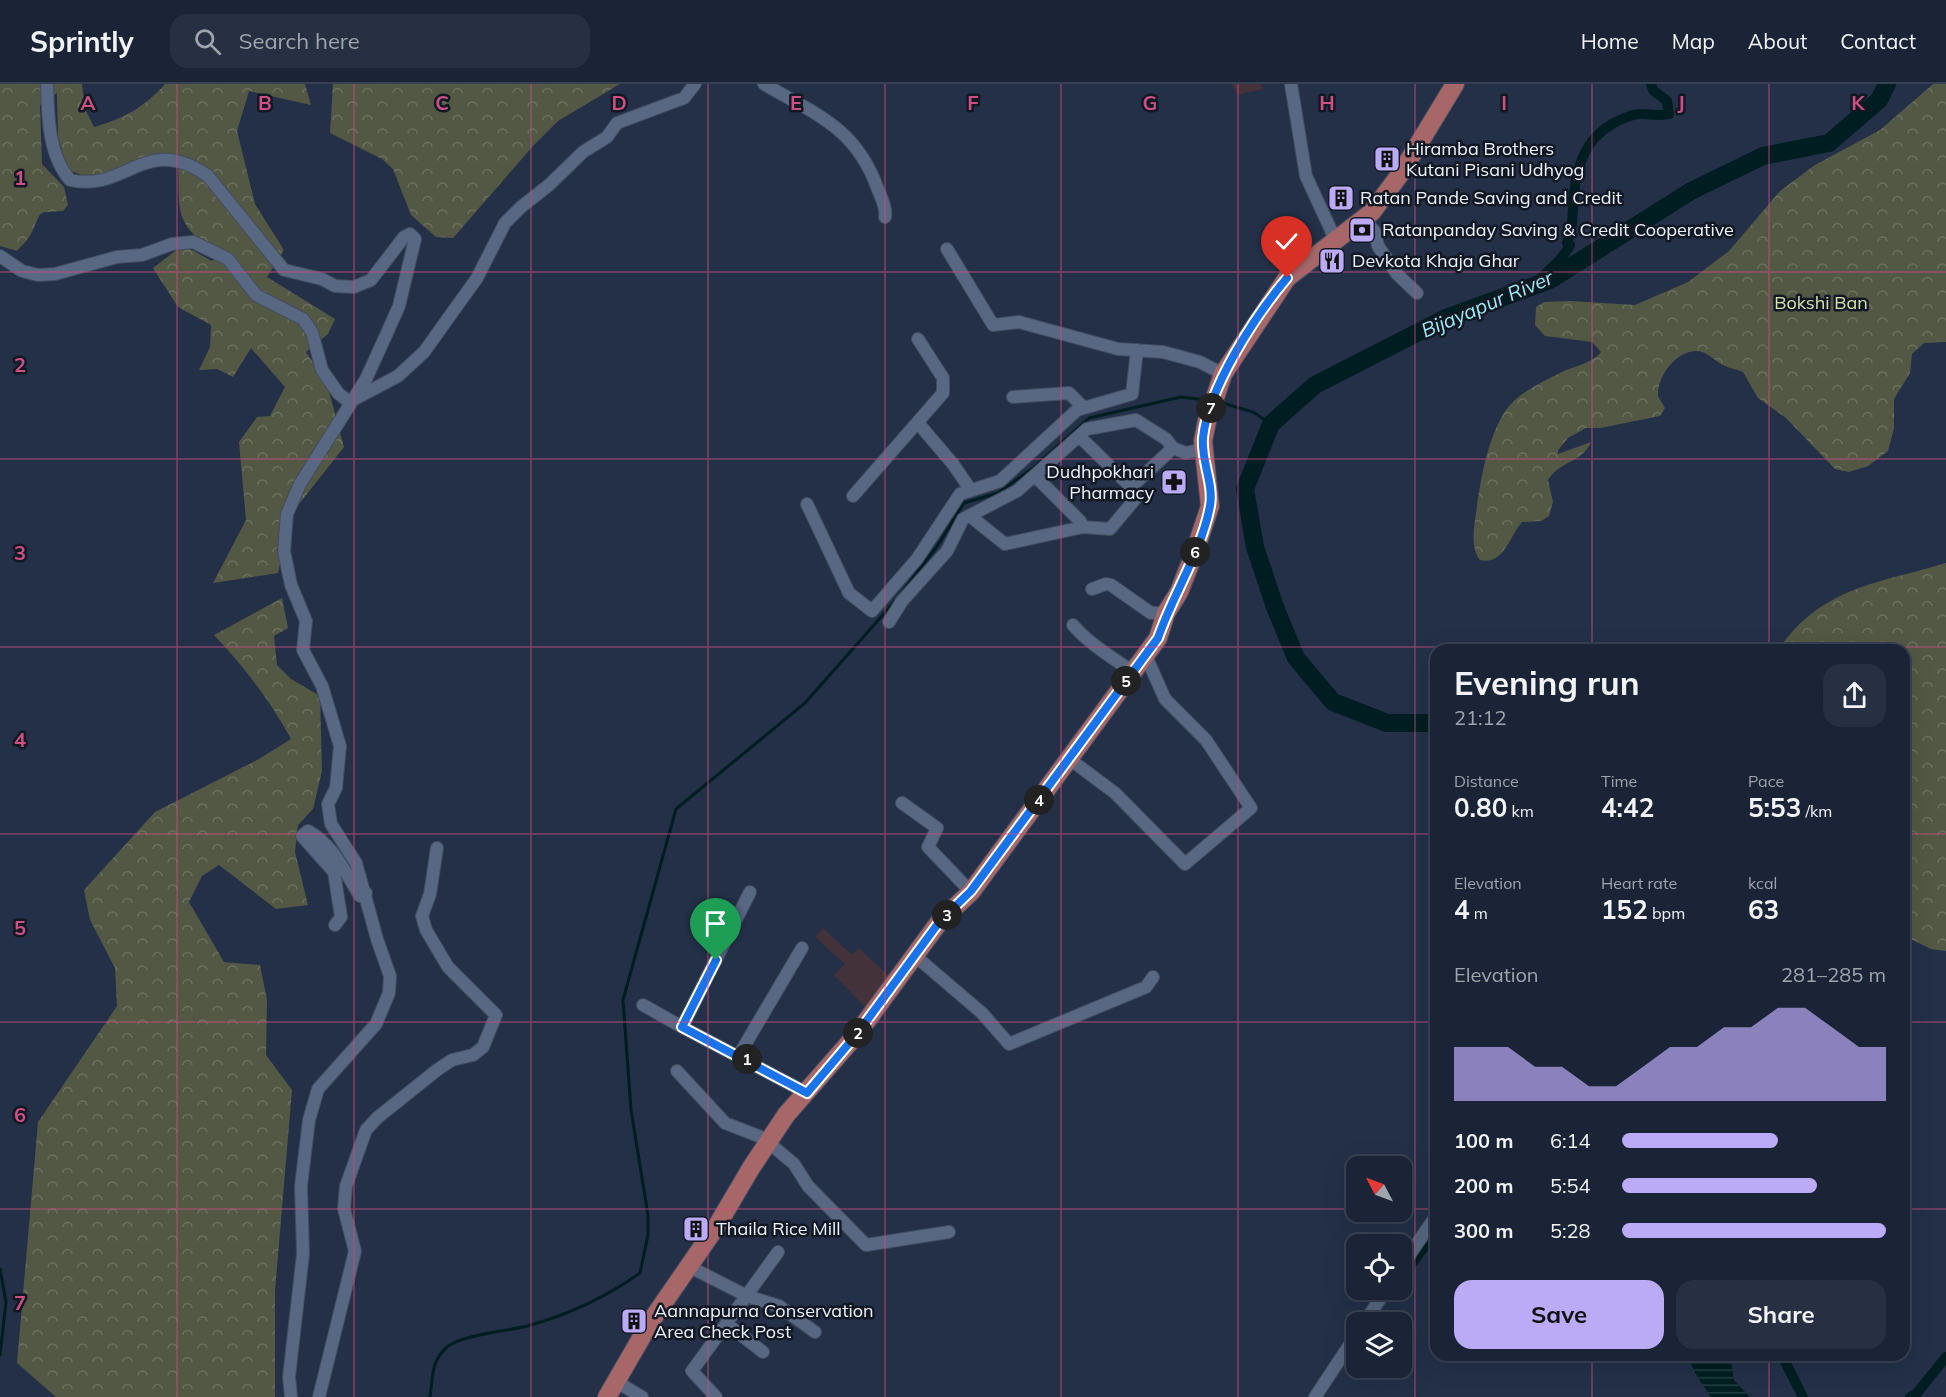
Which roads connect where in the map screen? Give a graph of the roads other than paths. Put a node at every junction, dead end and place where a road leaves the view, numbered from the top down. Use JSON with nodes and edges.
{"nodes":[{"id":1,"x":47,"y":84,"type":"edge"},
{"id":2,"x":695,"y":84,"type":"edge"},
{"id":3,"x":764,"y":84,"type":"edge"},
{"id":4,"x":1291,"y":84,"type":"edge"},
{"id":5,"x":1455,"y":84,"type":"edge"},
{"id":6,"x":885,"y":218,"type":"dead end"},
{"id":7,"x":1364,"y":219,"type":"junction"},
{"id":8,"x":1335,"y":241,"type":"junction"},
{"id":9,"x":947,"y":249,"type":"dead end"},
{"id":10,"x":0,"y":256,"type":"edge"},
{"id":11,"x":1417,"y":293,"type":"dead end"},
{"id":12,"x":918,"y":339,"type":"dead end"},
{"id":13,"x":1137,"y":350,"type":"junction"},
{"id":14,"x":1223,"y":374,"type":"junction"},
{"id":15,"x":1013,"y":397,"type":"dead end"},
{"id":16,"x":349,"y":402,"type":"junction"},
{"id":17,"x":1083,"y":407,"type":"junction"},
{"id":18,"x":918,"y":423,"type":"junction"},
{"id":19,"x":1079,"y":436,"type":"junction"},
{"id":20,"x":1173,"y":448,"type":"junction"},
{"id":21,"x":1203,"y":449,"type":"junction"},
{"id":22,"x":1036,"y":477,"type":"junction"},
{"id":23,"x":1131,"y":487,"type":"junction"},
{"id":24,"x":970,"y":489,"type":"junction"},
{"id":25,"x":853,"y":496,"type":"dead end"},
{"id":26,"x":807,"y":504,"type":"dead end"},
{"id":27,"x":970,"y":516,"type":"junction"},
{"id":28,"x":1083,"y":527,"type":"junction"},
{"id":29,"x":1092,"y":589,"type":"dead end"},
{"id":30,"x":1166,"y":612,"type":"junction"},
{"id":31,"x":889,"y":622,"type":"dead end"},
{"id":32,"x":1073,"y":625,"type":"dead end"},
{"id":33,"x":1146,"y":656,"type":"junction"},
{"id":34,"x":1133,"y":672,"type":"junction"},
{"id":35,"x":1068,"y":758,"type":"junction"},
{"id":36,"x":903,"y":803,"type":"dead end"},
{"id":37,"x":437,"y":848,"type":"dead end"},
{"id":38,"x":971,"y":891,"type":"junction"},
{"id":39,"x":750,"y":892,"type":"dead end"},
{"id":40,"x":366,"y":893,"type":"junction"},
{"id":41,"x":335,"y":925,"type":"dead end"},
{"id":42,"x":802,"y":948,"type":"dead end"},
{"id":43,"x":914,"y":955,"type":"junction"},
{"id":44,"x":1150,"y":982,"type":"dead end"},
{"id":45,"x":643,"y":1005,"type":"dead end"},
{"id":46,"x":682,"y":1027,"type":"junction"},
{"id":47,"x":739,"y":1055,"type":"junction"},
{"id":48,"x":677,"y":1071,"type":"dead end"},
{"id":49,"x":807,"y":1093,"type":"junction"},
{"id":50,"x":767,"y":1143,"type":"junction"},
{"id":51,"x":1430,"y":1225,"type":"edge"},
{"id":52,"x":949,"y":1232,"type":"dead end"},
{"id":53,"x":1412,"y":1251,"type":"edge"},
{"id":54,"x":778,"y":1252,"type":"dead end"},
{"id":55,"x":688,"y":1266,"type":"junction"},
{"id":56,"x":747,"y":1296,"type":"junction"},
{"id":57,"x":727,"y":1324,"type":"junction"},
{"id":58,"x":815,"y":1332,"type":"dead end"},
{"id":59,"x":1346,"y":1350,"type":"edge"},
{"id":60,"x":763,"y":1352,"type":"dead end"},
{"id":61,"x":611,"y":1389,"type":"edge"},
{"id":62,"x":291,"y":1397,"type":"edge"},
{"id":63,"x":319,"y":1397,"type":"edge"},
{"id":64,"x":642,"y":1397,"type":"edge"},
{"id":65,"x":716,"y":1397,"type":"edge"},
{"id":66,"x":1315,"y":1397,"type":"edge"}],
"edges":[{"from":1,"to":16,"type":"street"},
{"from":2,"to":16,"type":"street"},
{"from":3,"to":6,"type":"street"},
{"from":4,"to":8,"type":"street"},
{"from":5,"to":7,"type":"main road"},
{"from":7,"to":8,"type":"main road"},
{"from":7,"to":11,"type":"street"},
{"from":8,"to":14,"type":"main road"},
{"from":9,"to":13,"type":"street"},
{"from":10,"to":16,"type":"street"},
{"from":12,"to":18,"type":"street"},
{"from":13,"to":14,"type":"street"},
{"from":13,"to":17,"type":"street"},
{"from":14,"to":21,"type":"main road"},
{"from":15,"to":17,"type":"street"},
{"from":16,"to":40,"type":"street"},
{"from":17,"to":24,"type":"street"},
{"from":18,"to":24,"type":"street"},
{"from":18,"to":25,"type":"street"},
{"from":19,"to":20,"type":"street"},
{"from":19,"to":22,"type":"street"},
{"from":19,"to":23,"type":"street"},
{"from":20,"to":21,"type":"street"},
{"from":20,"to":23,"type":"street"},
{"from":21,"to":30,"type":"main road"},
{"from":22,"to":27,"type":"street"},
{"from":22,"to":28,"type":"street"},
{"from":23,"to":28,"type":"street"},
{"from":24,"to":26,"type":"street"},
{"from":27,"to":28,"type":"street"},
{"from":27,"to":31,"type":"street"},
{"from":29,"to":30,"type":"street"},
{"from":30,"to":33,"type":"main road"},
{"from":32,"to":34,"type":"street"},
{"from":33,"to":34,"type":"main road"},
{"from":33,"to":35,"type":"street"},
{"from":34,"to":35,"type":"main road"},
{"from":35,"to":38,"type":"main road"},
{"from":36,"to":38,"type":"street"},
{"from":37,"to":63,"type":"street"},
{"from":38,"to":43,"type":"main road"},
{"from":39,"to":46,"type":"street"},
{"from":40,"to":41,"type":"street"},
{"from":40,"to":62,"type":"street"},
{"from":42,"to":47,"type":"street"},
{"from":43,"to":44,"type":"street"},
{"from":43,"to":49,"type":"main road"},
{"from":45,"to":46,"type":"street"},
{"from":46,"to":47,"type":"street"},
{"from":47,"to":49,"type":"street"},
{"from":48,"to":50,"type":"street"},
{"from":49,"to":50,"type":"main road"},
{"from":50,"to":52,"type":"street"},
{"from":50,"to":55,"type":"main road"},
{"from":51,"to":53,"type":"street"},
{"from":54,"to":56,"type":"street"},
{"from":55,"to":56,"type":"street"},
{"from":55,"to":61,"type":"main road"},
{"from":56,"to":57,"type":"street"},
{"from":56,"to":58,"type":"street"},
{"from":57,"to":60,"type":"street"},
{"from":57,"to":65,"type":"street"},
{"from":59,"to":66,"type":"street"},
{"from":61,"to":64,"type":"street"}]}
